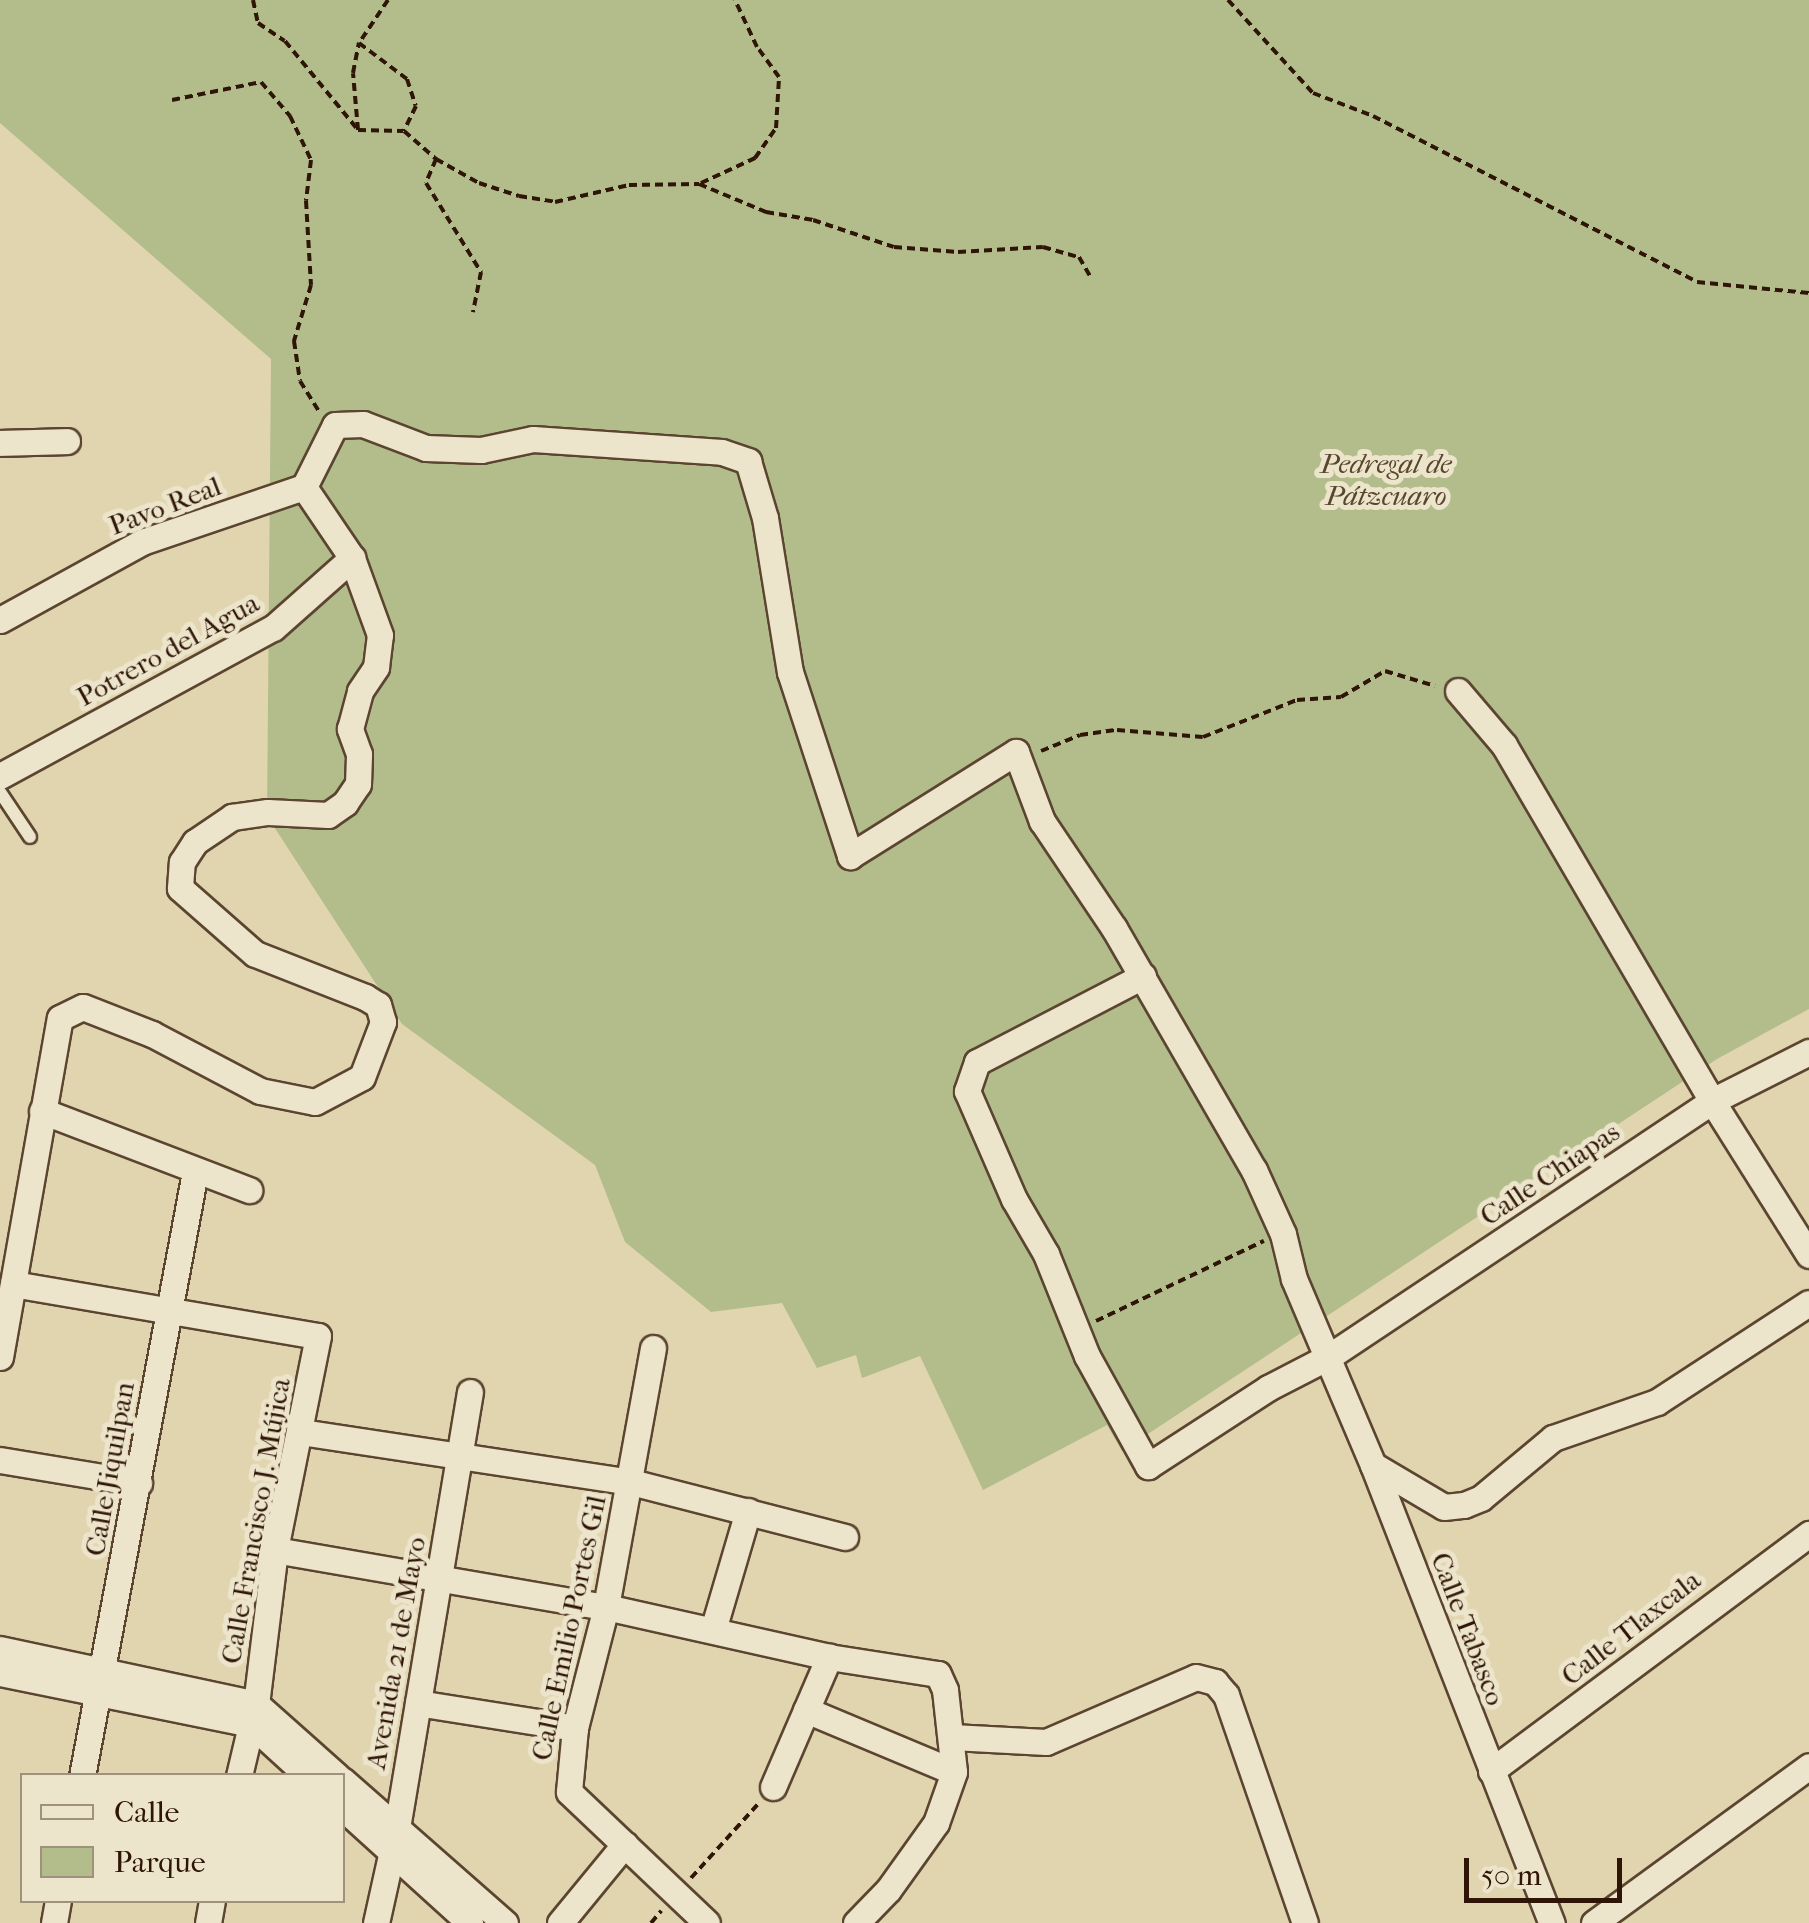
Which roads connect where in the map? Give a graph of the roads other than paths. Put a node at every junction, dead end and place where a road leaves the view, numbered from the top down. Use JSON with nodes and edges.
{"nodes":[{"id":1,"x":67,"y":441,"type":"dead end"},
{"id":2,"x":0,"y":442,"type":"edge"},
{"id":3,"x":304,"y":487,"type":"junction"},
{"id":4,"x":352,"y":558,"type":"junction"},
{"id":5,"x":0,"y":620,"type":"edge"},
{"id":6,"x":1458,"y":690,"type":"road end"},
{"id":7,"x":0,"y":776,"type":"edge"},
{"id":8,"x":0,"y":792,"type":"edge"},
{"id":9,"x":30,"y":837,"type":"dead end"},
{"id":10,"x":1143,"y":976,"type":"junction"},
{"id":11,"x":1809,"y":1052,"type":"edge"},
{"id":12,"x":1712,"y":1101,"type":"junction"},
{"id":13,"x":42,"y":1111,"type":"junction"},
{"id":14,"x":195,"y":1172,"type":"junction"},
{"id":15,"x":249,"y":1190,"type":"dead end"},
{"id":16,"x":1809,"y":1255,"type":"edge"},
{"id":17,"x":9,"y":1256,"type":"edge"},
{"id":18,"x":13,"y":1284,"type":"junction"},
{"id":19,"x":1809,"y":1303,"type":"edge"},
{"id":20,"x":168,"y":1310,"type":"junction"},
{"id":21,"x":654,"y":1348,"type":"dead end"},
{"id":22,"x":1330,"y":1356,"type":"junction"},
{"id":23,"x":0,"y":1358,"type":"edge"},
{"id":24,"x":470,"y":1392,"type":"dead end"},
{"id":25,"x":301,"y":1432,"type":"junction"},
{"id":26,"x":459,"y":1458,"type":"junction"},
{"id":27,"x":0,"y":1460,"type":"edge"},
{"id":28,"x":1374,"y":1465,"type":"junction"},
{"id":29,"x":631,"y":1482,"type":"junction"},
{"id":30,"x":139,"y":1483,"type":"junction"},
{"id":31,"x":748,"y":1510,"type":"junction"},
{"id":32,"x":1809,"y":1534,"type":"edge"},
{"id":33,"x":845,"y":1538,"type":"dead end"},
{"id":34,"x":275,"y":1550,"type":"junction"},
{"id":35,"x":439,"y":1580,"type":"junction"},
{"id":36,"x":606,"y":1608,"type":"junction"},
{"id":37,"x":713,"y":1630,"type":"junction"},
{"id":38,"x":0,"y":1649,"type":"edge"},
{"id":39,"x":829,"y":1657,"type":"junction"},
{"id":40,"x":0,"y":1673,"type":"edge"},
{"id":41,"x":101,"y":1680,"type":"junction"},
{"id":42,"x":418,"y":1703,"type":"junction"},
{"id":43,"x":806,"y":1710,"type":"junction"},
{"id":44,"x":253,"y":1714,"type":"junction"},
{"id":45,"x":575,"y":1728,"type":"junction"},
{"id":46,"x":952,"y":1738,"type":"junction"},
{"id":47,"x":1809,"y":1766,"type":"edge"},
{"id":48,"x":1490,"y":1771,"type":"junction"},
{"id":49,"x":954,"y":1772,"type":"junction"},
{"id":50,"x":83,"y":1773,"type":"edge"},
{"id":51,"x":241,"y":1773,"type":"edge"},
{"id":52,"x":305,"y":1773,"type":"edge"},
{"id":53,"x":333,"y":1773,"type":"edge"},
{"id":54,"x":345,"y":1784,"type":"edge"},
{"id":55,"x":773,"y":1787,"type":"road end"},
{"id":56,"x":345,"y":1809,"type":"edge"},
{"id":57,"x":394,"y":1839,"type":"junction"},
{"id":58,"x":625,"y":1844,"type":"junction"},
{"id":59,"x":376,"y":1923,"type":"edge"},
{"id":60,"x":470,"y":1923,"type":"edge"},
{"id":61,"x":504,"y":1923,"type":"edge"},
{"id":62,"x":560,"y":1923,"type":"edge"},
{"id":63,"x":708,"y":1923,"type":"edge"},
{"id":64,"x":856,"y":1923,"type":"edge"},
{"id":65,"x":1305,"y":1923,"type":"edge"},
{"id":66,"x":1552,"y":1923,"type":"edge"},
{"id":67,"x":1594,"y":1923,"type":"edge"}],
"edges":[{"from":1,"to":2,"type":"street"},
{"from":3,"to":4,"type":"street"},
{"from":3,"to":5,"type":"street","name":"Pavo Real"},
{"from":3,"to":10,"type":"street","name":"Calle Tabasco"},
{"from":4,"to":7,"type":"street","name":"Potrero del Agua"},
{"from":4,"to":13,"type":"street"},
{"from":6,"to":12,"type":"street"},
{"from":8,"to":9,"type":"lane"},
{"from":10,"to":22,"type":"street","name":"Calle Tabasco"},
{"from":10,"to":22,"type":"street","name":"Calle Chiapas"},
{"from":11,"to":12,"type":"street","name":"Calle Chiapas"},
{"from":12,"to":16,"type":"street"},
{"from":12,"to":22,"type":"street","name":"Calle Chiapas"},
{"from":13,"to":14,"type":"street"},
{"from":13,"to":17,"type":"street"},
{"from":14,"to":15,"type":"street"},
{"from":14,"to":20,"type":"street","name":"Calle Jiquilpan"},
{"from":17,"to":18,"type":"street"},
{"from":18,"to":20,"type":"street"},
{"from":18,"to":23,"type":"street"},
{"from":19,"to":28,"type":"street"},
{"from":20,"to":25,"type":"street","name":"Calle Francisco J. Mújica"},
{"from":20,"to":30,"type":"street","name":"Calle Jiquilpan"},
{"from":21,"to":29,"type":"street","name":"Calle Emilio Portes Gil"},
{"from":22,"to":28,"type":"street","name":"Calle Tabasco"},
{"from":24,"to":26,"type":"street","name":"Avenida 21 de Mayo"},
{"from":25,"to":26,"type":"street"},
{"from":25,"to":34,"type":"street","name":"Calle Francisco J. Mújica"},
{"from":26,"to":29,"type":"street"},
{"from":26,"to":35,"type":"street","name":"Avenida 21 de Mayo"},
{"from":27,"to":30,"type":"street"},
{"from":28,"to":48,"type":"street","name":"Calle Tabasco"},
{"from":29,"to":31,"type":"street"},
{"from":29,"to":36,"type":"street","name":"Calle Emilio Portes Gil"},
{"from":30,"to":41,"type":"street","name":"Calle Jiquilpan"},
{"from":31,"to":33,"type":"street"},
{"from":31,"to":37,"type":"street"},
{"from":32,"to":48,"type":"street","name":"Calle Tlaxcala"},
{"from":34,"to":35,"type":"street"},
{"from":34,"to":44,"type":"street","name":"Calle Francisco J. Mújica"},
{"from":35,"to":36,"type":"street"},
{"from":35,"to":42,"type":"street","name":"Avenida 21 de Mayo"},
{"from":36,"to":37,"type":"street"},
{"from":36,"to":45,"type":"street","name":"Calle Emilio Portes Gil"},
{"from":37,"to":39,"type":"street"},
{"from":38,"to":41,"type":"street"},
{"from":39,"to":43,"type":"street"},
{"from":39,"to":46,"type":"street"},
{"from":40,"to":41,"type":"street"},
{"from":41,"to":44,"type":"street"},
{"from":41,"to":50,"type":"street","name":"Calle Jiquilpan"},
{"from":42,"to":45,"type":"street"},
{"from":42,"to":57,"type":"street","name":"Avenida 21 de Mayo"},
{"from":43,"to":49,"type":"street"},
{"from":43,"to":55,"type":"street"},
{"from":44,"to":51,"type":"street","name":"Calle Francisco J. Mújica"},
{"from":44,"to":52,"type":"street"},
{"from":44,"to":53,"type":"street"},
{"from":45,"to":58,"type":"street","name":"Calle Emilio Portes Gil"},
{"from":46,"to":49,"type":"street"},
{"from":46,"to":65,"type":"street"},
{"from":47,"to":67,"type":"street"},
{"from":48,"to":66,"type":"street","name":"Calle Tabasco"},
{"from":49,"to":64,"type":"street"},
{"from":54,"to":57,"type":"street"},
{"from":56,"to":57,"type":"street"},
{"from":57,"to":59,"type":"street","name":"Avenida 21 de Mayo"},
{"from":57,"to":60,"type":"street"},
{"from":57,"to":61,"type":"street"},
{"from":58,"to":62,"type":"street"},
{"from":58,"to":63,"type":"street","name":"Calle Emilio Portes Gil"}]}
